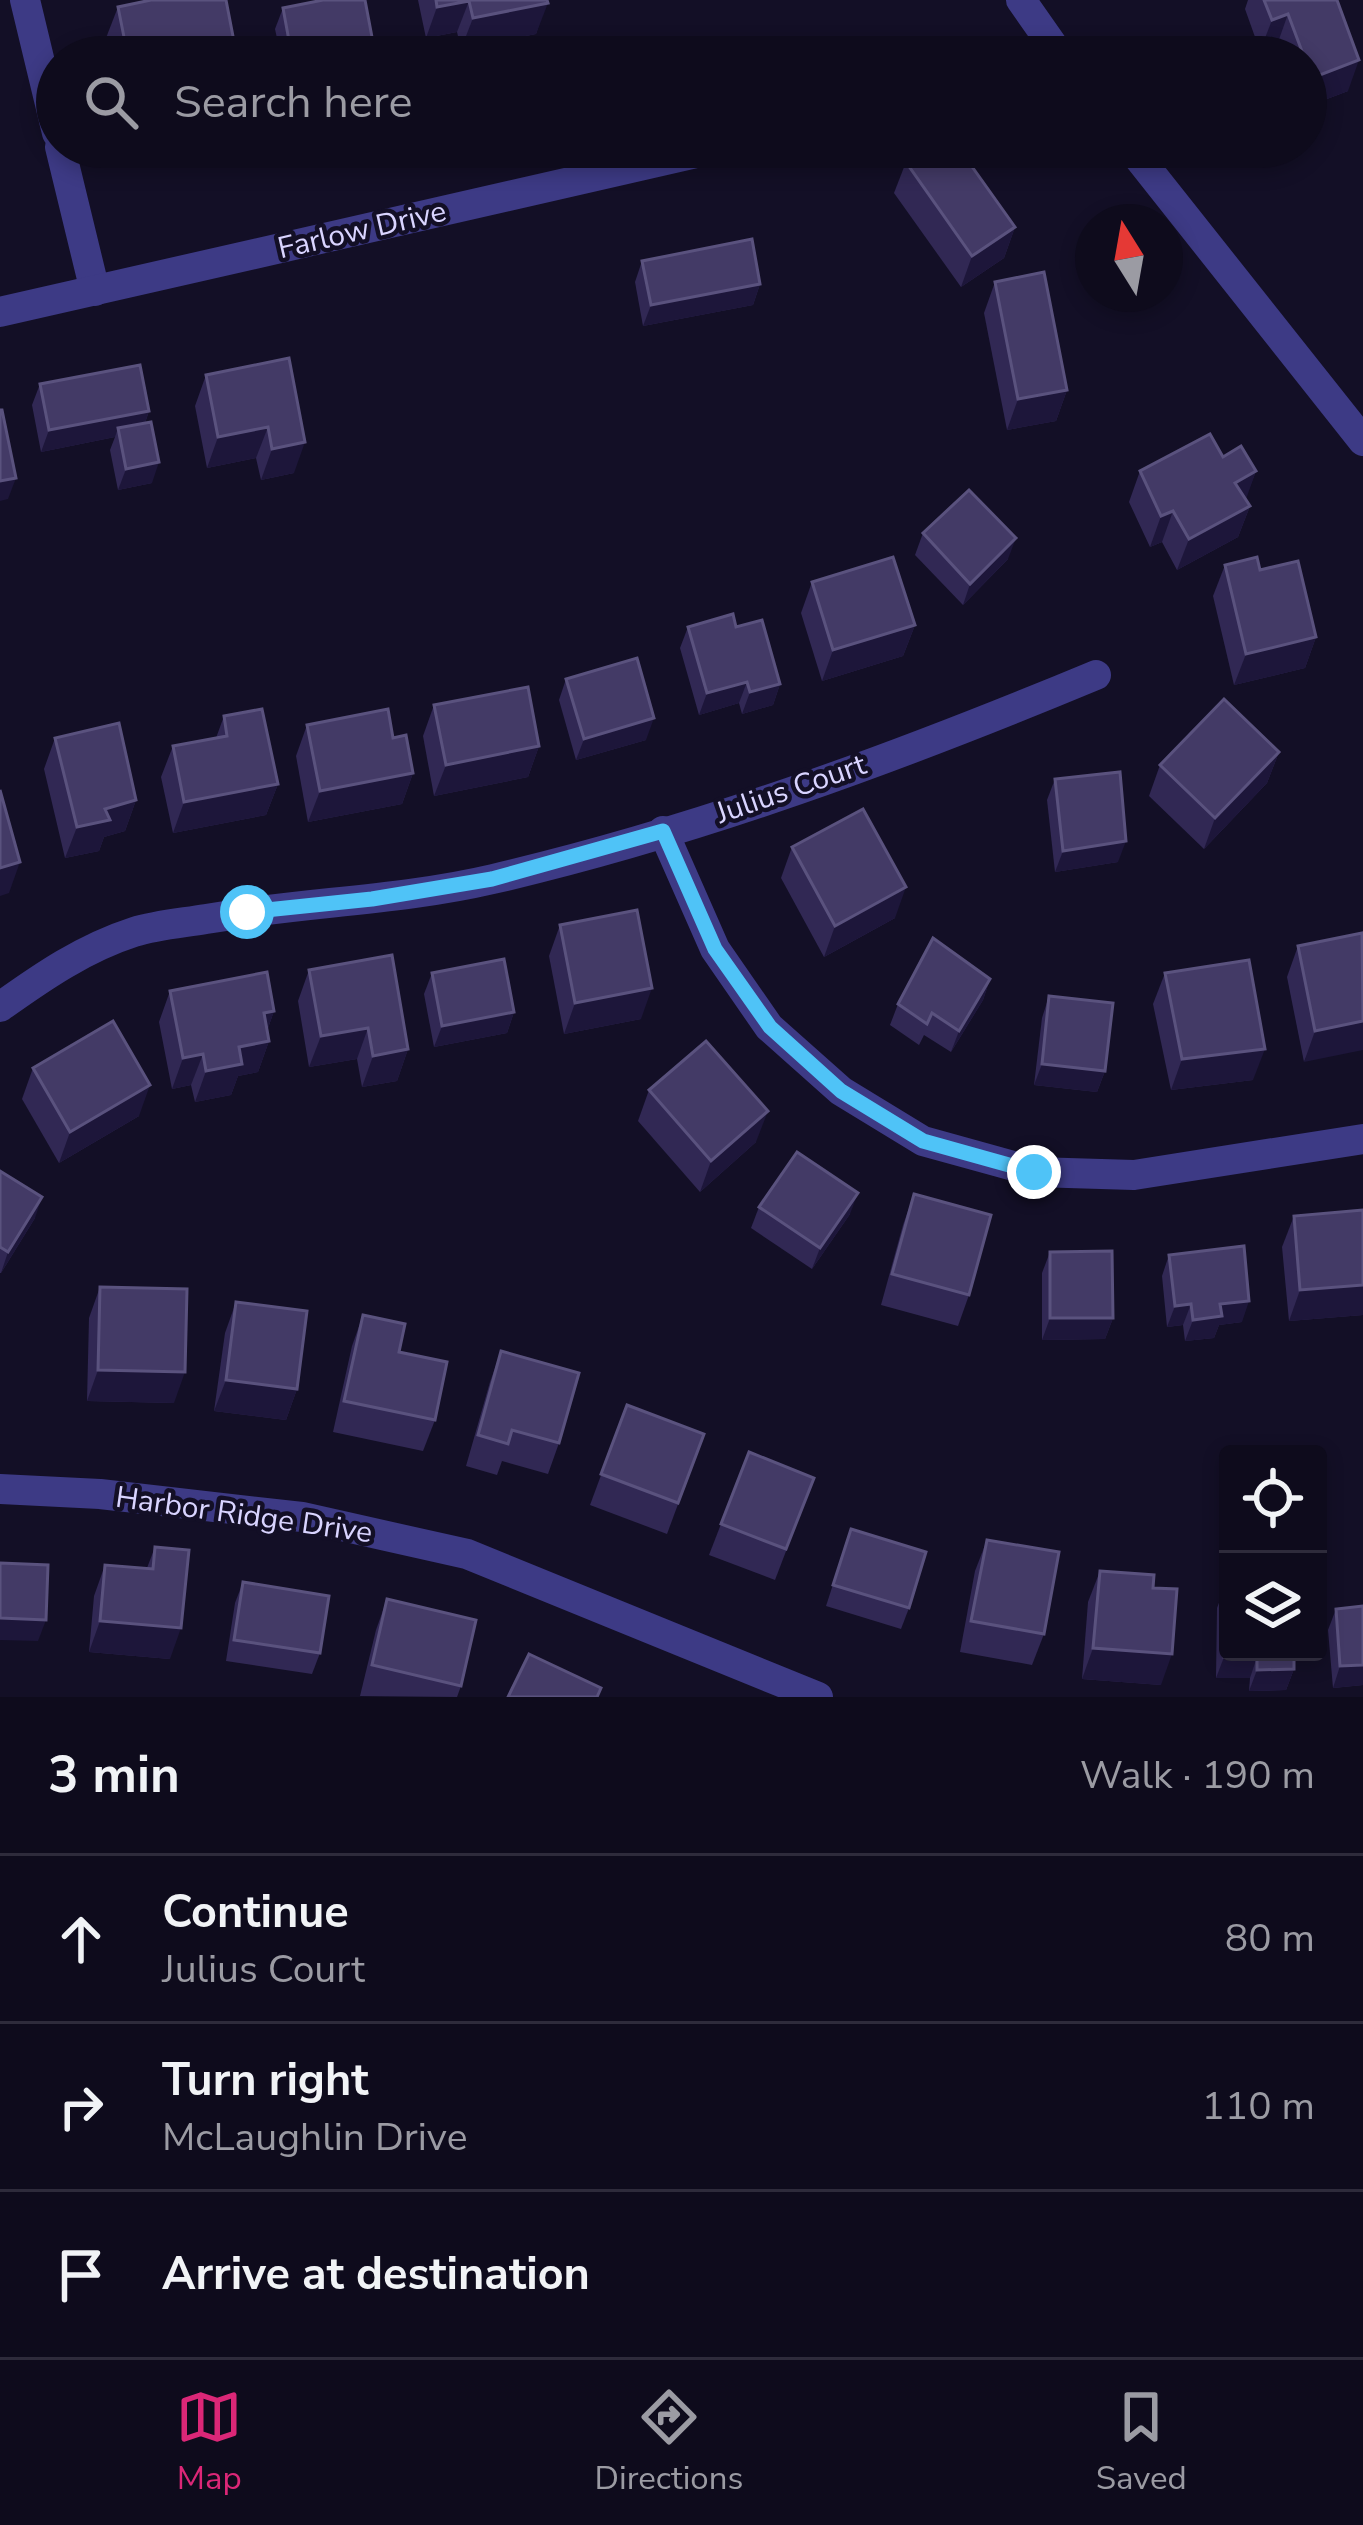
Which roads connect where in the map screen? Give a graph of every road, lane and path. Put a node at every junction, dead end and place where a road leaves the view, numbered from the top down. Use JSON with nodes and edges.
{"nodes":[{"id":1,"x":25,"y":0,"type":"edge"},
{"id":2,"x":1021,"y":0,"type":"edge"},
{"id":3,"x":1046,"y":36,"type":"edge"},
{"id":4,"x":36,"y":46,"type":"edge"},
{"id":5,"x":66,"y":168,"type":"edge"},
{"id":6,"x":631,"y":168,"type":"edge"},
{"id":7,"x":1147,"y":168,"type":"edge"},
{"id":8,"x":95,"y":291,"type":"junction"},
{"id":9,"x":0,"y":312,"type":"edge"},
{"id":10,"x":1363,"y":441,"type":"edge"},
{"id":11,"x":1096,"y":675,"type":"dead end"},
{"id":12,"x":663,"y":831,"type":"junction"},
{"id":13,"x":0,"y":1007,"type":"edge"},
{"id":14,"x":1363,"y":1139,"type":"edge"},
{"id":15,"x":0,"y":1489,"type":"edge"},
{"id":16,"x":818,"y":1697,"type":"edge"}],
"edges":[{"from":1,"to":4,"type":"street"},
{"from":2,"to":3,"type":"street"},
{"from":5,"to":8,"type":"street"},
{"from":6,"to":8,"type":"street","name":"Farlow Drive"},
{"from":7,"to":10,"type":"street"},
{"from":8,"to":9,"type":"street","name":"Farlow Drive"},
{"from":11,"to":12,"type":"street","name":"Julius Court"},
{"from":12,"to":13,"type":"street","name":"Julius Court"},
{"from":12,"to":14,"type":"street"},
{"from":15,"to":16,"type":"street","name":"Harbor Ridge Drive"}]}
